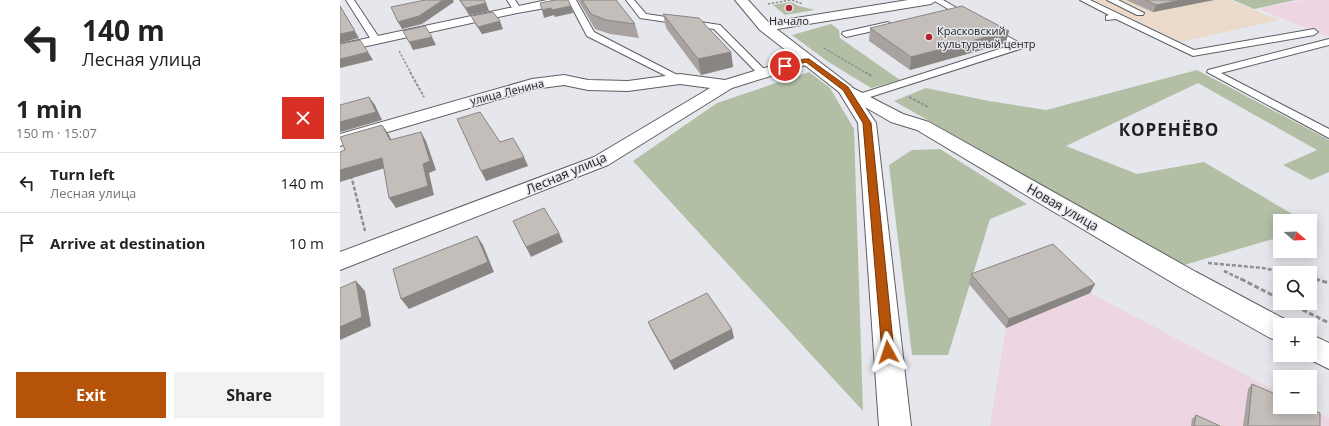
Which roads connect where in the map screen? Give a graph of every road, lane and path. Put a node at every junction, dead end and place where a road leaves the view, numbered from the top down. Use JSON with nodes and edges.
{"nodes":[{"id":1,"x":350,"y":0,"type":"edge"},
{"id":2,"x":568,"y":0,"type":"edge"},
{"id":3,"x":572,"y":0,"type":"edge"},
{"id":4,"x":630,"y":0,"type":"edge"},
{"id":5,"x":741,"y":0,"type":"edge"},
{"id":6,"x":791,"y":0,"type":"edge"},
{"id":7,"x":802,"y":0,"type":"edge"},
{"id":8,"x":931,"y":0,"type":"edge"},
{"id":9,"x":937,"y":0,"type":"edge"},
{"id":10,"x":1084,"y":0,"type":"edge"},
{"id":11,"x":1111,"y":0,"type":"edge"},
{"id":12,"x":798,"y":2,"type":"dead end"},
{"id":13,"x":514,"y":4,"type":"edge"},
{"id":14,"x":767,"y":4,"type":"dead end"},
{"id":15,"x":954,"y":10,"type":"junction"},
{"id":16,"x":940,"y":13,"type":"edge"},
{"id":17,"x":1140,"y":13,"type":"dead end"},
{"id":18,"x":897,"y":23,"type":"edge"},
{"id":19,"x":765,"y":27,"type":"junction"},
{"id":20,"x":1314,"y":32,"type":"dead end"},
{"id":21,"x":846,"y":34,"type":"dead end"},
{"id":22,"x":391,"y":36,"type":"junction"},
{"id":23,"x":375,"y":39,"type":"junction"},
{"id":24,"x":1329,"y":42,"type":"edge"},
{"id":25,"x":340,"y":48,"type":"edge"},
{"id":26,"x":807,"y":60,"type":"junction"},
{"id":27,"x":763,"y":73,"type":"junction"},
{"id":28,"x":680,"y":79,"type":"junction"},
{"id":29,"x":726,"y":85,"type":"junction"},
{"id":30,"x":845,"y":89,"type":"junction"},
{"id":31,"x":860,"y":97,"type":"junction"},
{"id":32,"x":432,"y":113,"type":"junction"},
{"id":33,"x":897,"y":118,"type":"junction"},
{"id":34,"x":867,"y":123,"type":"junction"},
{"id":35,"x":1329,"y":134,"type":"edge"},
{"id":36,"x":341,"y":139,"type":"edge"},
{"id":37,"x":370,"y":250,"type":"junction"},
{"id":38,"x":340,"y":261,"type":"edge"},
{"id":39,"x":1208,"y":263,"type":"dead end"},
{"id":40,"x":1273,"y":270,"type":"edge"},
{"id":41,"x":1317,"y":280,"type":"edge"},
{"id":42,"x":1329,"y":283,"type":"edge"},
{"id":43,"x":1303,"y":310,"type":"edge"},
{"id":44,"x":1329,"y":323,"type":"edge"},
{"id":45,"x":1273,"y":326,"type":"edge"},
{"id":46,"x":1317,"y":350,"type":"edge"},
{"id":47,"x":1329,"y":357,"type":"edge"},
{"id":48,"x":894,"y":426,"type":"edge"}],
"edges":[{"from":1,"to":23,"type":"lane"},
{"from":2,"to":13,"type":"street"},
{"from":3,"to":28,"type":"lane"},
{"from":4,"to":27,"type":"lane"},
{"from":5,"to":19,"type":"street","name":"Новая улица"},
{"from":6,"to":14,"type":"path"},
{"from":7,"to":12,"type":"path"},
{"from":8,"to":19,"type":"street"},
{"from":9,"to":15,"type":"lane"},
{"from":10,"to":20,"type":"lane"},
{"from":11,"to":17,"type":"lane"},
{"from":13,"to":22,"type":"street"},
{"from":15,"to":16,"type":"lane"},
{"from":15,"to":31,"type":"lane"},
{"from":18,"to":21,"type":"lane"},
{"from":19,"to":26,"type":"street","name":"Новая улица"},
{"from":22,"to":23,"type":"street"},
{"from":22,"to":32,"type":"path"},
{"from":23,"to":25,"type":"street"},
{"from":24,"to":35,"type":"lane"},
{"from":26,"to":27,"type":"street","name":"Лесная улица"},
{"from":26,"to":30,"type":"street","name":"Новая улица"},
{"from":27,"to":29,"type":"street","name":"Лесная улица"},
{"from":28,"to":29,"type":"street","name":"улица Ленина"},
{"from":28,"to":32,"type":"street","name":"улица Ленина"},
{"from":29,"to":37,"type":"street","name":"Лесная улица"},
{"from":30,"to":31,"type":"street","name":"Новая улица"},
{"from":30,"to":34,"type":"street","name":"Новая улица"},
{"from":31,"to":33,"type":"street","name":"Новая улица"},
{"from":32,"to":36,"type":"street","name":"улица Ленина"},
{"from":33,"to":34,"type":"street"},
{"from":33,"to":45,"type":"street","name":"Новая улица"},
{"from":34,"to":48,"type":"street","name":"Новая улица"},
{"from":36,"to":37,"type":"path"},
{"from":37,"to":38,"type":"street","name":"Лесная улица"},
{"from":39,"to":40,"type":"path"},
{"from":41,"to":42,"type":"path"},
{"from":43,"to":44,"type":"path"},
{"from":46,"to":47,"type":"street"}]}
